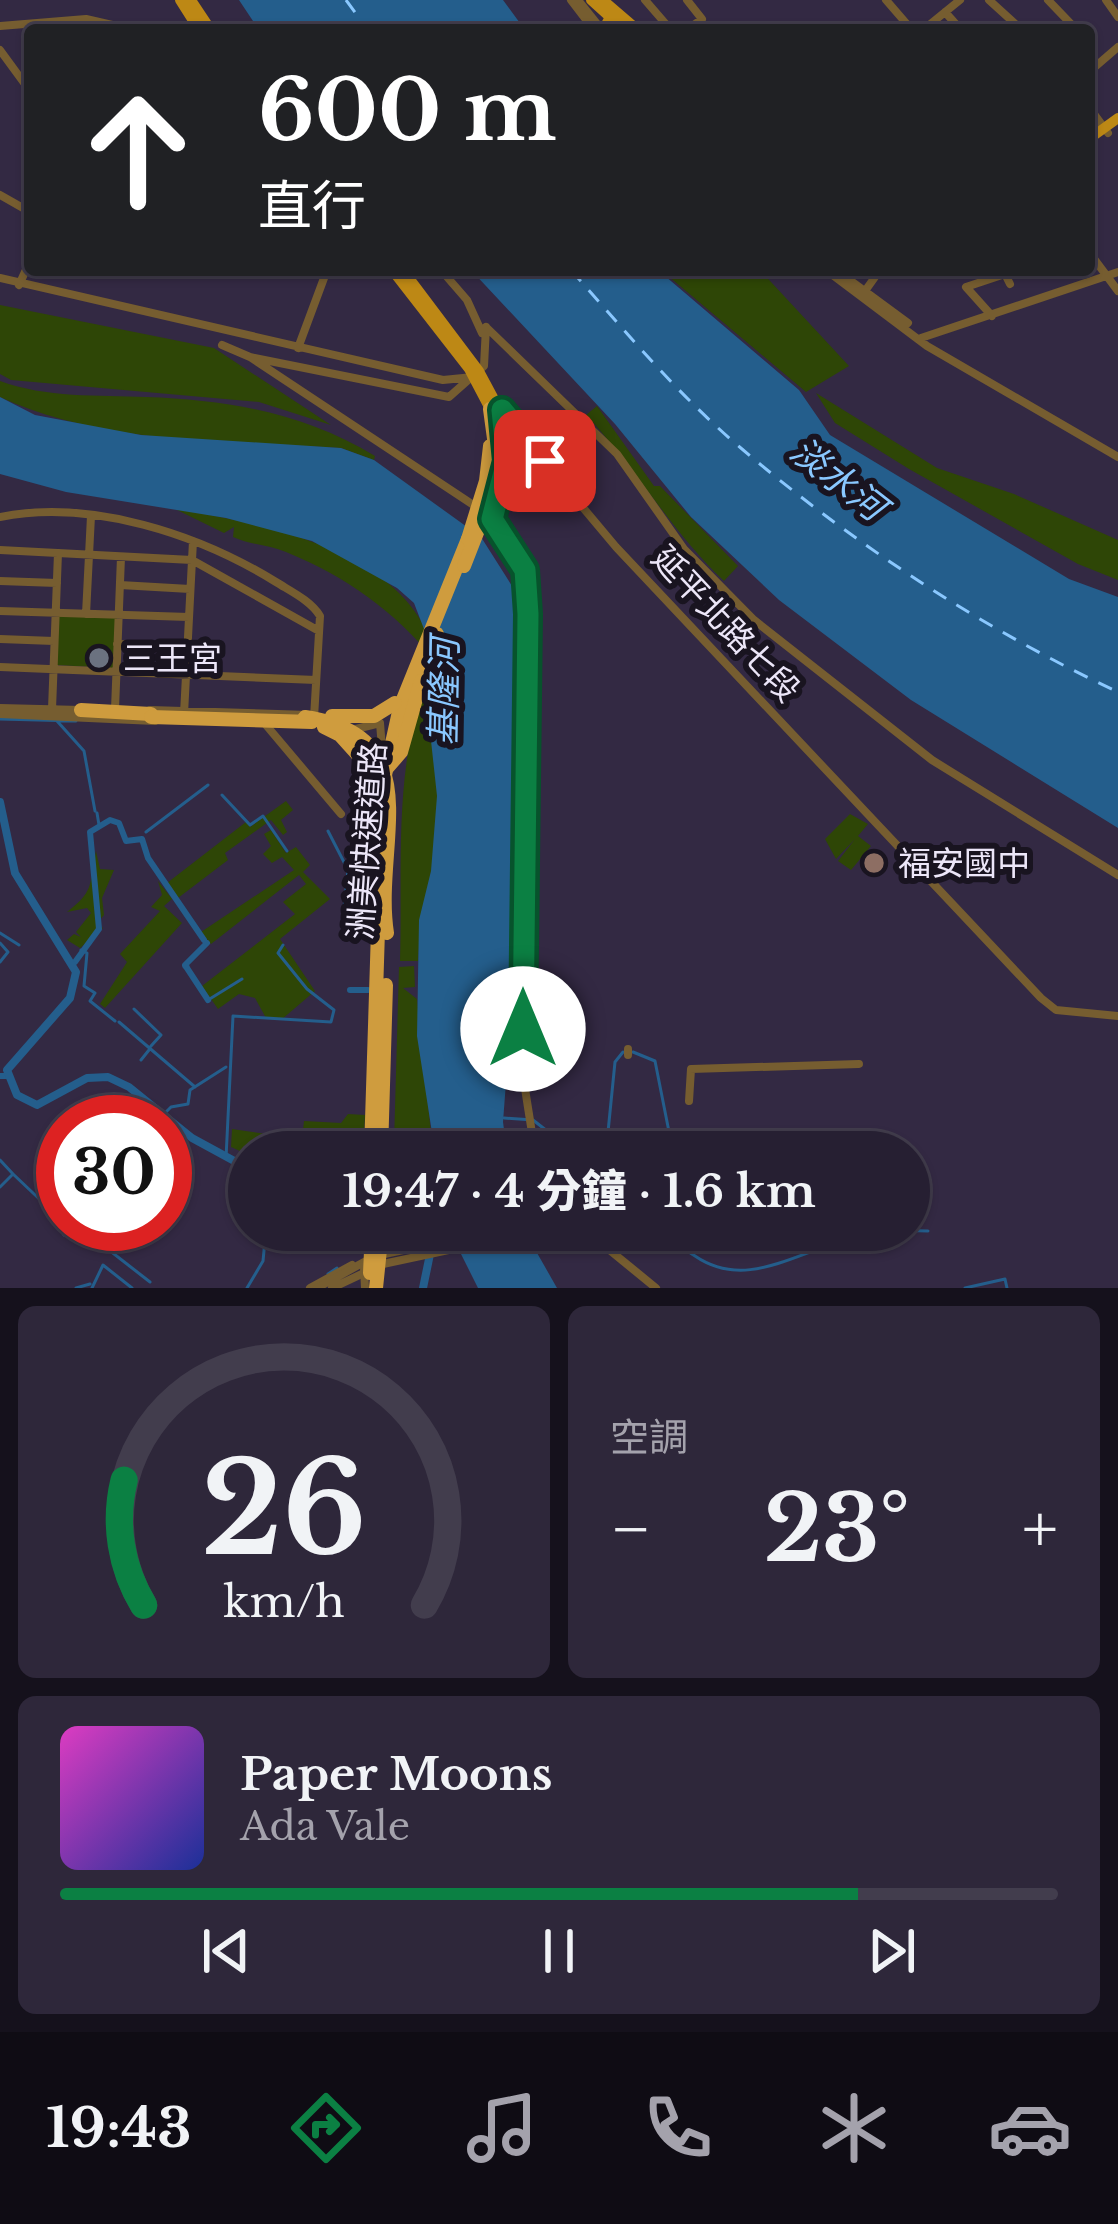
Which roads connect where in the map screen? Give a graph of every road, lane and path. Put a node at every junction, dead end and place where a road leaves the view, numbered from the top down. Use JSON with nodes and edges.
{"nodes":[{"id":1,"x":574,"y":0,"type":"edge"},
{"id":2,"x":600,"y":0,"type":"edge"},
{"id":3,"x":645,"y":0,"type":"edge"},
{"id":4,"x":960,"y":0,"type":"edge"},
{"id":5,"x":989,"y":0,"type":"edge"},
{"id":6,"x":1048,"y":0,"type":"edge"},
{"id":7,"x":1106,"y":0,"type":"edge"},
{"id":8,"x":690,"y":1,"type":"edge"},
{"id":9,"x":945,"y":12,"type":"junction"},
{"id":10,"x":1118,"y":17,"type":"edge"},
{"id":11,"x":29,"y":24,"type":"edge"},
{"id":12,"x":105,"y":24,"type":"edge"},
{"id":13,"x":595,"y":24,"type":"edge"},
{"id":14,"x":626,"y":24,"type":"edge"},
{"id":15,"x":665,"y":24,"type":"edge"},
{"id":16,"x":695,"y":24,"type":"edge"},
{"id":17,"x":930,"y":24,"type":"edge"},
{"id":18,"x":956,"y":24,"type":"edge"},
{"id":19,"x":1015,"y":24,"type":"edge"},
{"id":20,"x":1071,"y":24,"type":"edge"},
{"id":21,"x":1118,"y":47,"type":"edge"},
{"id":22,"x":0,"y":50,"type":"edge"},
{"id":23,"x":1095,"y":67,"type":"edge"},
{"id":24,"x":24,"y":83,"type":"edge"},
{"id":25,"x":1095,"y":262,"type":"edge"},
{"id":26,"x":1118,"y":272,"type":"edge"},
{"id":27,"x":24,"y":274,"type":"edge"},
{"id":28,"x":325,"y":276,"type":"edge"},
{"id":29,"x":397,"y":276,"type":"edge"},
{"id":30,"x":407,"y":276,"type":"edge"},
{"id":31,"x":446,"y":276,"type":"edge"},
{"id":32,"x":835,"y":276,"type":"edge"},
{"id":33,"x":844,"y":276,"type":"edge"},
{"id":34,"x":876,"y":276,"type":"edge"},
{"id":35,"x":999,"y":276,"type":"edge"},
{"id":36,"x":1006,"y":276,"type":"edge"},
{"id":37,"x":1104,"y":277,"type":"junction"},
{"id":38,"x":0,"y":278,"type":"edge"},
{"id":39,"x":1010,"y":284,"type":"dead end"},
{"id":40,"x":19,"y":285,"type":"junction"},
{"id":41,"x":1118,"y":291,"type":"edge"},
{"id":42,"x":865,"y":292,"type":"junction"},
{"id":43,"x":877,"y":304,"type":"junction"},
{"id":44,"x":992,"y":316,"type":"junction"},
{"id":45,"x":921,"y":338,"type":"junction"},
{"id":46,"x":222,"y":345,"type":"dead end"},
{"id":47,"x":298,"y":348,"type":"junction"},
{"id":48,"x":250,"y":357,"type":"junction"},
{"id":49,"x":476,"y":374,"type":"junction"},
{"id":50,"x":493,"y":409,"type":"junction"},
{"id":51,"x":498,"y":446,"type":"junction"},
{"id":52,"x":1118,"y":454,"type":"edge"},
{"id":53,"x":475,"y":506,"type":"junction"},
{"id":54,"x":91,"y":516,"type":"junction"},
{"id":55,"x":0,"y":517,"type":"edge"},
{"id":56,"x":492,"y":519,"type":"junction"},
{"id":57,"x":193,"y":541,"type":"junction"},
{"id":58,"x":0,"y":550,"type":"edge"},
{"id":59,"x":58,"y":553,"type":"junction"},
{"id":60,"x":89,"y":555,"type":"junction"},
{"id":61,"x":121,"y":556,"type":"junction"},
{"id":62,"x":192,"y":560,"type":"junction"},
{"id":63,"x":0,"y":580,"type":"edge"},
{"id":64,"x":57,"y":583,"type":"junction"},
{"id":65,"x":120,"y":585,"type":"junction"},
{"id":66,"x":190,"y":589,"type":"junction"},
{"id":67,"x":0,"y":610,"type":"edge"},
{"id":68,"x":56,"y":613,"type":"junction"},
{"id":69,"x":86,"y":614,"type":"junction"},
{"id":70,"x":118,"y":615,"type":"junction"},
{"id":71,"x":189,"y":617,"type":"junction"},
{"id":72,"x":440,"y":624,"type":"junction"},
{"id":73,"x":319,"y":631,"type":"junction"},
{"id":74,"x":427,"y":637,"type":"junction"},
{"id":75,"x":0,"y":639,"type":"edge"},
{"id":76,"x":54,"y":641,"type":"junction"},
{"id":77,"x":117,"y":644,"type":"junction"},
{"id":78,"x":187,"y":646,"type":"junction"},
{"id":79,"x":0,"y":667,"type":"edge"},
{"id":80,"x":53,"y":670,"type":"junction"},
{"id":81,"x":116,"y":672,"type":"junction"},
{"id":82,"x":186,"y":675,"type":"junction"},
{"id":83,"x":316,"y":680,"type":"junction"},
{"id":84,"x":52,"y":709,"type":"junction"},
{"id":85,"x":115,"y":709,"type":"junction"},
{"id":86,"x":184,"y":710,"type":"junction"},
{"id":87,"x":0,"y":711,"type":"edge"},
{"id":88,"x":81,"y":713,"type":"junction"},
{"id":89,"x":310,"y":720,"type":"junction"},
{"id":90,"x":346,"y":720,"type":"junction"},
{"id":91,"x":184,"y":722,"type":"junction"},
{"id":92,"x":380,"y":724,"type":"junction"},
{"id":93,"x":266,"y":725,"type":"junction"},
{"id":94,"x":349,"y":731,"type":"junction"},
{"id":95,"x":341,"y":814,"type":"dead end"},
{"id":96,"x":1118,"y":874,"type":"edge"},
{"id":97,"x":383,"y":932,"type":"junction"},
{"id":98,"x":381,"y":980,"type":"junction"},
{"id":99,"x":1118,"y":1016,"type":"edge"},
{"id":100,"x":859,"y":1064,"type":"dead end"},
{"id":101,"x":689,"y":1101,"type":"dead end"},
{"id":102,"x":374,"y":1131,"type":"edge"},
{"id":103,"x":375,"y":1131,"type":"edge"},
{"id":104,"x":375,"y":1131,"type":"edge"},
{"id":105,"x":532,"y":1131,"type":"edge"},
{"id":106,"x":368,"y":1251,"type":"edge"},
{"id":107,"x":373,"y":1251,"type":"edge"},
{"id":108,"x":389,"y":1251,"type":"edge"},
{"id":109,"x":398,"y":1251,"type":"edge"},
{"id":110,"x":433,"y":1251,"type":"edge"},
{"id":111,"x":445,"y":1251,"type":"edge"},
{"id":112,"x":613,"y":1251,"type":"edge"},
{"id":113,"x":364,"y":1262,"type":"junction"},
{"id":114,"x":343,"y":1274,"type":"junction"},
{"id":115,"x":653,"y":1285,"type":"edge"},
{"id":116,"x":313,"y":1288,"type":"edge"},
{"id":117,"x":331,"y":1288,"type":"edge"},
{"id":118,"x":370,"y":1288,"type":"edge"}],
"edges":[{"from":1,"to":13,"type":"street"},
{"from":2,"to":14,"type":"main road"},
{"from":3,"to":15,"type":"street"},
{"from":4,"to":9,"type":"street"},
{"from":5,"to":19,"type":"street"},
{"from":6,"to":20,"type":"street"},
{"from":7,"to":10,"type":"street"},
{"from":8,"to":16,"type":"street"},
{"from":9,"to":17,"type":"street"},
{"from":9,"to":18,"type":"street"},
{"from":11,"to":12,"type":"street"},
{"from":21,"to":23,"type":"street"},
{"from":22,"to":24,"type":"street"},
{"from":25,"to":37,"type":"street"},
{"from":26,"to":37,"type":"street"},
{"from":27,"to":40,"type":"street"},
{"from":28,"to":47,"type":"street"},
{"from":29,"to":49,"type":"main road"},
{"from":30,"to":49,"type":"main road"},
{"from":31,"to":49,"type":"street"},
{"from":32,"to":43,"type":"street"},
{"from":33,"to":42,"type":"street"},
{"from":34,"to":42,"type":"street"},
{"from":35,"to":44,"type":"street"},
{"from":36,"to":39,"type":"street"},
{"from":37,"to":41,"type":"street"},
{"from":37,"to":44,"type":"street"},
{"from":38,"to":40,"type":"street"},
{"from":40,"to":47,"type":"street"},
{"from":42,"to":43,"type":"street"},
{"from":43,"to":45,"type":"street"},
{"from":44,"to":45,"type":"street"},
{"from":45,"to":52,"type":"street"},
{"from":46,"to":48,"type":"street"},
{"from":47,"to":49,"type":"street"},
{"from":48,"to":49,"type":"street"},
{"from":48,"to":53,"type":"street"},
{"from":49,"to":50,"type":"main road","name":"延平北路七段"},
{"from":49,"to":96,"type":"street"},
{"from":50,"to":51,"type":"highway"},
{"from":50,"to":53,"type":"street"},
{"from":50,"to":56,"type":"street"},
{"from":50,"to":99,"type":"street","name":"延平北路七段"},
{"from":51,"to":72,"type":"highway","name":"洲美快速道路","bridge":true},
{"from":51,"to":74,"type":"highway","name":"洲美快速道路","bridge":true},
{"from":53,"to":56,"type":"street"},
{"from":54,"to":55,"type":"street"},
{"from":54,"to":57,"type":"street"},
{"from":54,"to":60,"type":"street"},
{"from":56,"to":105,"type":"street"},
{"from":57,"to":62,"type":"street"},
{"from":57,"to":73,"type":"street"},
{"from":58,"to":59,"type":"street"},
{"from":59,"to":60,"type":"street"},
{"from":59,"to":64,"type":"street"},
{"from":60,"to":61,"type":"street"},
{"from":60,"to":69,"type":"street"},
{"from":61,"to":62,"type":"street"},
{"from":61,"to":65,"type":"street"},
{"from":62,"to":66,"type":"street"},
{"from":62,"to":73,"type":"street"},
{"from":63,"to":64,"type":"street"},
{"from":64,"to":68,"type":"street"},
{"from":65,"to":66,"type":"street"},
{"from":65,"to":70,"type":"street"},
{"from":66,"to":71,"type":"street"},
{"from":67,"to":68,"type":"street"},
{"from":68,"to":69,"type":"street"},
{"from":68,"to":76,"type":"street"},
{"from":69,"to":70,"type":"street"},
{"from":70,"to":71,"type":"street"},
{"from":70,"to":77,"type":"street"},
{"from":71,"to":78,"type":"street"},
{"from":72,"to":89,"type":"highway","bridge":true},
{"from":72,"to":97,"type":"highway","name":"洲美快速道路","bridge":true},
{"from":73,"to":83,"type":"street"},
{"from":74,"to":89,"type":"highway","bridge":true},
{"from":74,"to":97,"type":"highway","name":"洲美快速道路","bridge":true},
{"from":75,"to":76,"type":"street"},
{"from":76,"to":80,"type":"street"},
{"from":77,"to":78,"type":"street"},
{"from":77,"to":81,"type":"street"},
{"from":78,"to":82,"type":"street"},
{"from":79,"to":80,"type":"street"},
{"from":80,"to":81,"type":"street"},
{"from":80,"to":84,"type":"street"},
{"from":81,"to":82,"type":"street"},
{"from":81,"to":85,"type":"street"},
{"from":82,"to":83,"type":"street"},
{"from":82,"to":86,"type":"street"},
{"from":83,"to":89,"type":"street"},
{"from":84,"to":87,"type":"street"},
{"from":84,"to":88,"type":"street"},
{"from":85,"to":86,"type":"street"},
{"from":85,"to":88,"type":"street"},
{"from":86,"to":89,"type":"street"},
{"from":86,"to":91,"type":"street"},
{"from":87,"to":88,"type":"street"},
{"from":88,"to":89,"type":"highway","bridge":true},
{"from":88,"to":91,"type":"street"},
{"from":89,"to":90,"type":"street"},
{"from":89,"to":93,"type":"street"},
{"from":89,"to":94,"type":"street"},
{"from":89,"to":97,"type":"highway","bridge":true},
{"from":90,"to":92,"type":"street"},
{"from":90,"to":94,"type":"street"},
{"from":91,"to":93,"type":"street"},
{"from":92,"to":94,"type":"street"},
{"from":92,"to":102,"type":"street"},
{"from":93,"to":95,"type":"street"},
{"from":97,"to":98,"type":"highway","name":"洲美快速道路"},
{"from":98,"to":103,"type":"highway","name":"洲美快速道路"},
{"from":98,"to":104,"type":"highway"},
{"from":100,"to":101,"type":"street"},
{"from":106,"to":113,"type":"highway"},
{"from":107,"to":118,"type":"highway","bridge":true},
{"from":108,"to":116,"type":"street","bridge":true},
{"from":109,"to":116,"type":"street","bridge":true},
{"from":110,"to":117,"type":"street","bridge":true},
{"from":111,"to":117,"type":"street","bridge":true},
{"from":112,"to":115,"type":"street"},
{"from":113,"to":114,"type":"street"},
{"from":113,"to":118,"type":"street"},
{"from":114,"to":116,"type":"street"},
{"from":114,"to":117,"type":"street"}]}
